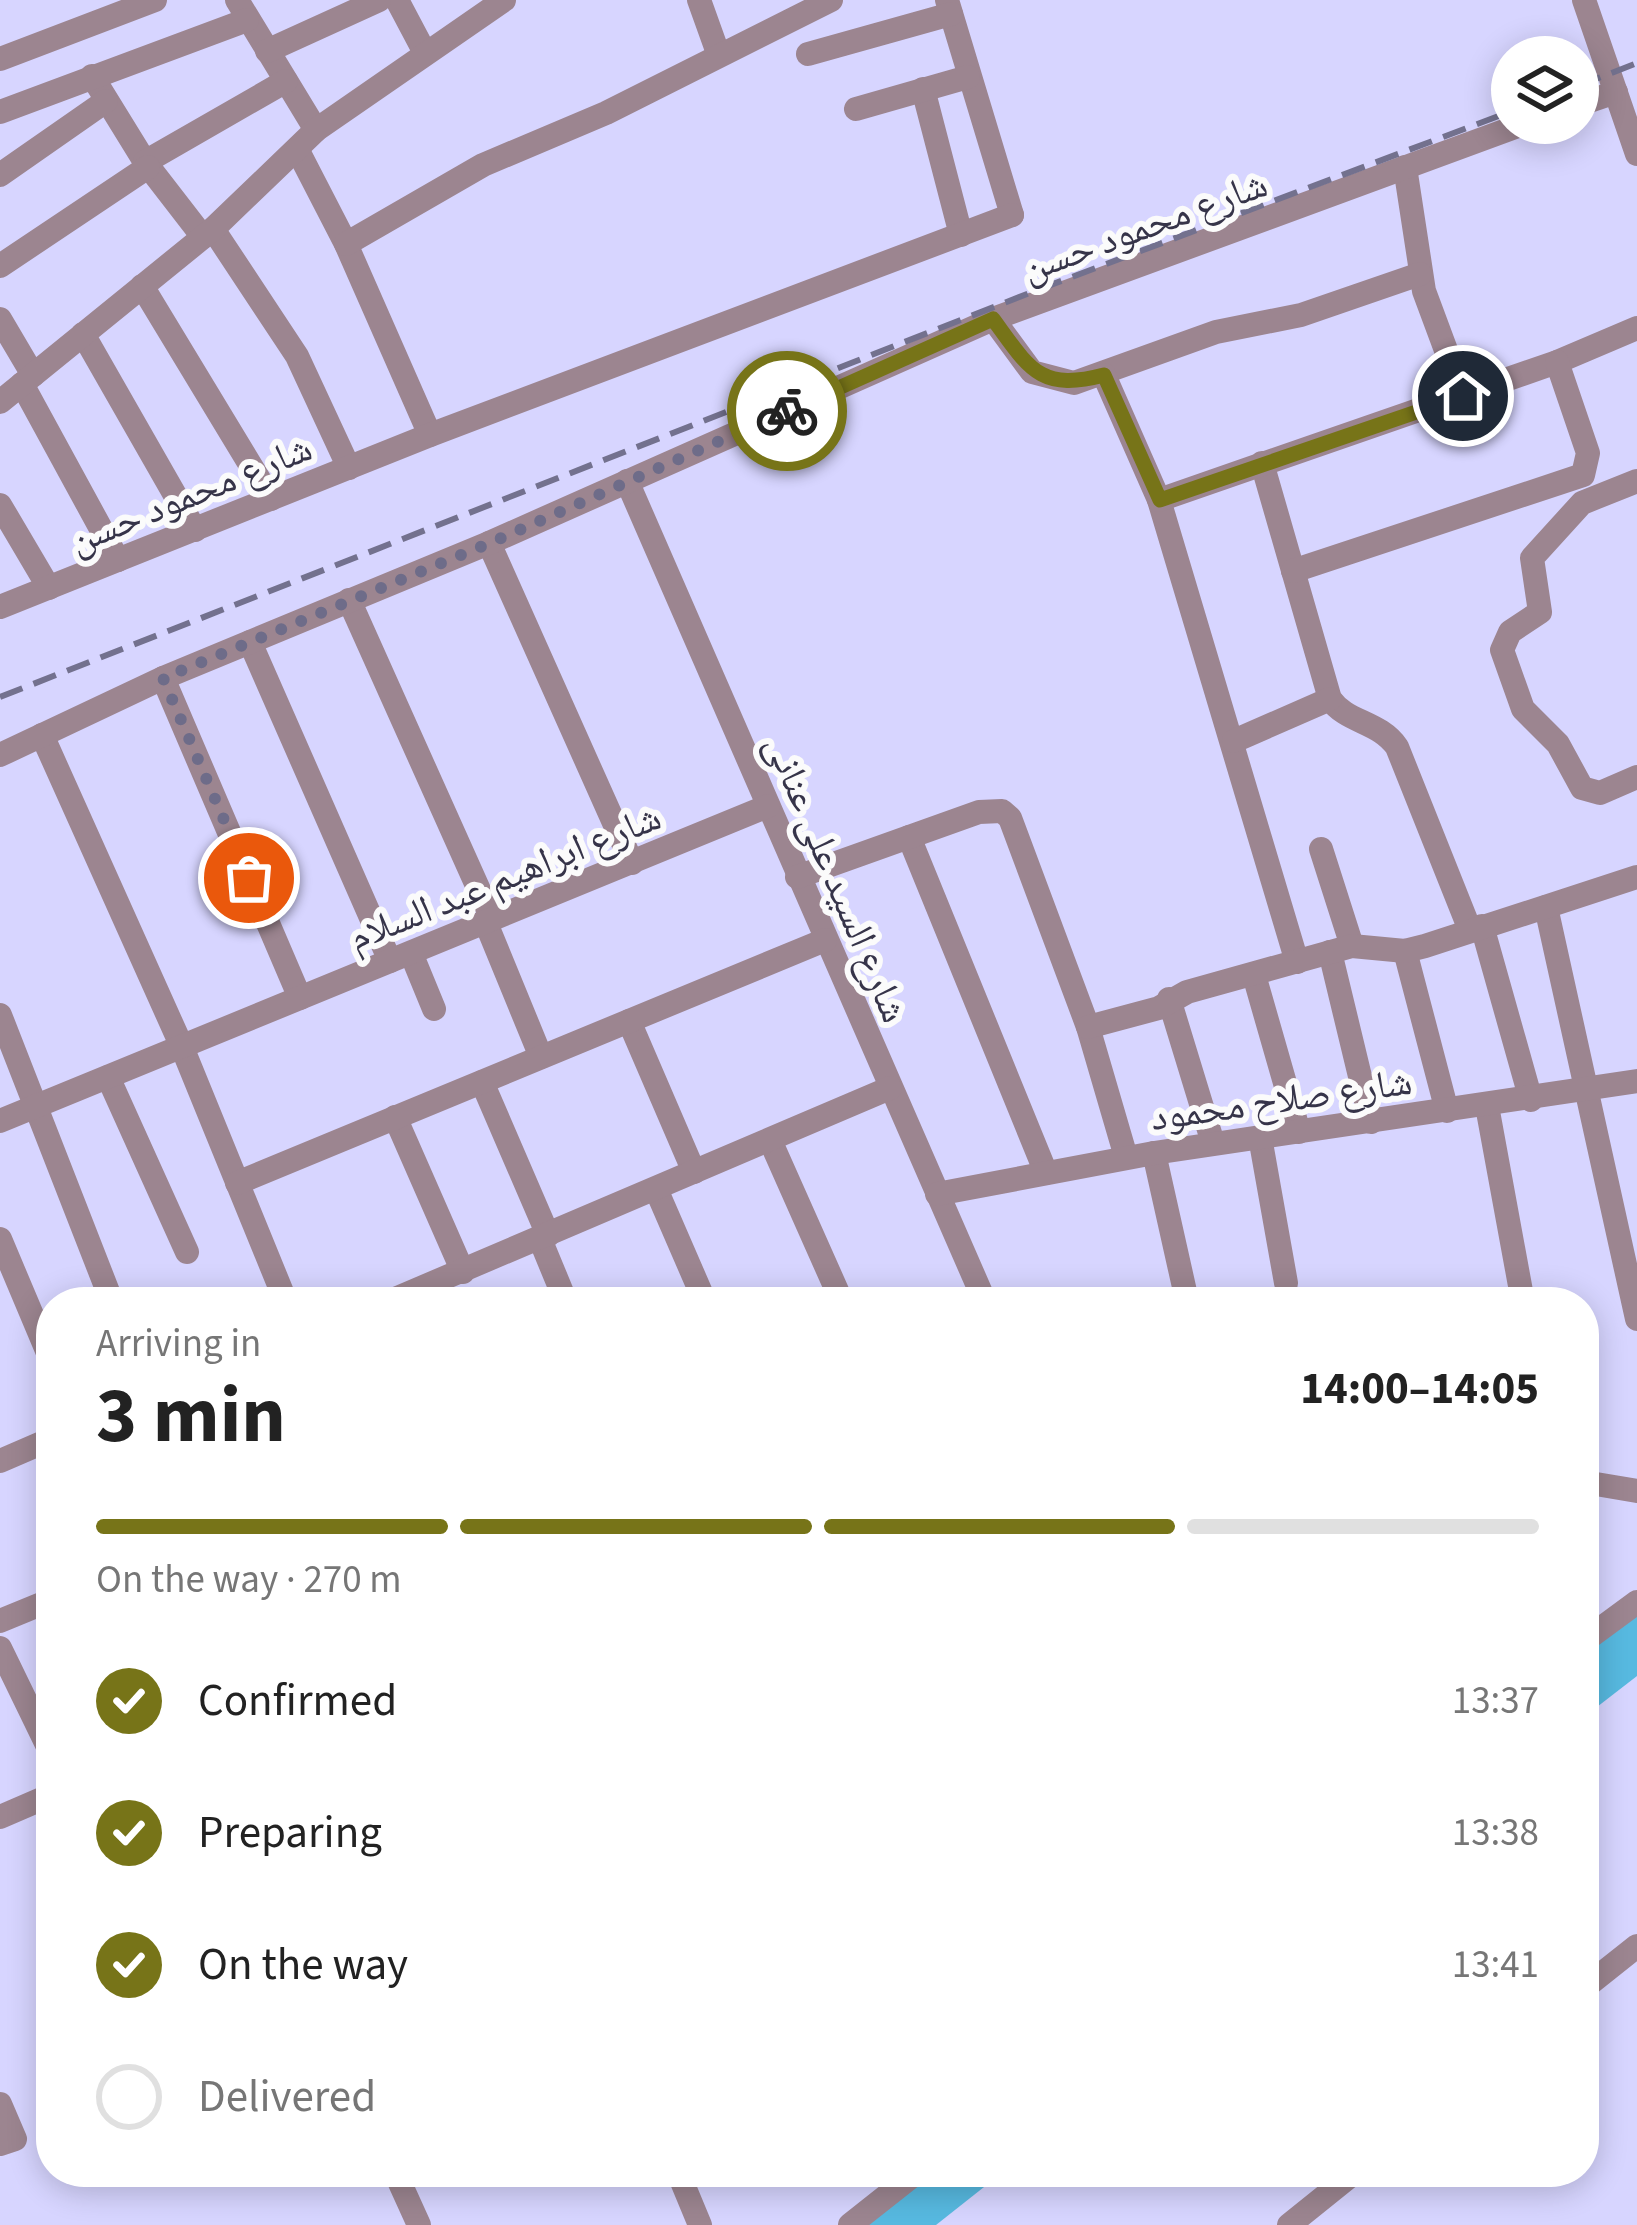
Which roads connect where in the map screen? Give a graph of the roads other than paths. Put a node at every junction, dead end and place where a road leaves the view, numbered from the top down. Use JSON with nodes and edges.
{"nodes":[{"id":1,"x":155,"y":0,"type":"edge"},
{"id":2,"x":379,"y":0,"type":"edge"},
{"id":3,"x":397,"y":0,"type":"edge"},
{"id":4,"x":504,"y":0,"type":"edge"},
{"id":5,"x":699,"y":0,"type":"edge"},
{"id":6,"x":831,"y":0,"type":"edge"},
{"id":7,"x":1584,"y":0,"type":"edge"},
{"id":8,"x":949,"y":7,"type":"edge"},
{"id":9,"x":242,"y":10,"type":"edge"},
{"id":10,"x":267,"y":51,"type":"junction"},
{"id":11,"x":424,"y":51,"type":"junction"},
{"id":12,"x":718,"y":53,"type":"junction"},
{"id":13,"x":808,"y":54,"type":"dead end"},
{"id":14,"x":0,"y":59,"type":"edge"},
{"id":15,"x":92,"y":76,"type":"junction"},
{"id":16,"x":968,"y":77,"type":"junction"},
{"id":17,"x":286,"y":82,"type":"junction"},
{"id":18,"x":923,"y":89,"type":"junction"},
{"id":19,"x":1616,"y":92,"type":"junction"},
{"id":20,"x":1599,"y":98,"type":"edge"},
{"id":21,"x":106,"y":101,"type":"junction"},
{"id":22,"x":856,"y":109,"type":"dead end"},
{"id":23,"x":0,"y":112,"type":"edge"},
{"id":24,"x":316,"y":130,"type":"junction"},
{"id":25,"x":1491,"y":136,"type":"edge"},
{"id":26,"x":297,"y":149,"type":"junction"},
{"id":27,"x":1637,"y":154,"type":"edge"},
{"id":28,"x":147,"y":164,"type":"junction"},
{"id":29,"x":1405,"y":167,"type":"junction"},
{"id":30,"x":0,"y":175,"type":"edge"},
{"id":31,"x":208,"y":232,"type":"junction"},
{"id":32,"x":961,"y":235,"type":"junction"},
{"id":33,"x":346,"y":244,"type":"junction"},
{"id":34,"x":0,"y":266,"type":"edge"},
{"id":35,"x":1420,"y":274,"type":"junction"},
{"id":36,"x":142,"y":286,"type":"junction"},
{"id":37,"x":0,"y":319,"type":"edge"},
{"id":38,"x":993,"y":319,"type":"junction"},
{"id":39,"x":1637,"y":328,"type":"edge"},
{"id":40,"x":82,"y":334,"type":"junction"},
{"id":41,"x":1557,"y":362,"type":"junction"},
{"id":42,"x":1104,"y":375,"type":"junction"},
{"id":43,"x":27,"y":379,"type":"junction"},
{"id":44,"x":1463,"y":396,"type":"junction"},
{"id":45,"x":0,"y":402,"type":"edge"},
{"id":46,"x":430,"y":435,"type":"junction"},
{"id":47,"x":1262,"y":463,"type":"junction"},
{"id":48,"x":349,"y":468,"type":"junction"},
{"id":49,"x":628,"y":481,"type":"junction"},
{"id":50,"x":1637,"y":481,"type":"edge"},
{"id":51,"x":271,"y":499,"type":"junction"},
{"id":52,"x":1160,"y":500,"type":"junction"},
{"id":53,"x":0,"y":505,"type":"edge"},
{"id":54,"x":195,"y":530,"type":"junction"},
{"id":55,"x":490,"y":543,"type":"junction"},
{"id":56,"x":118,"y":560,"type":"junction"},
{"id":57,"x":1293,"y":571,"type":"junction"},
{"id":58,"x":49,"y":587,"type":"junction"},
{"id":59,"x":350,"y":600,"type":"junction"},
{"id":60,"x":0,"y":607,"type":"edge"},
{"id":61,"x":250,"y":642,"type":"junction"},
{"id":62,"x":163,"y":678,"type":"junction"},
{"id":63,"x":1330,"y":699,"type":"junction"},
{"id":64,"x":42,"y":735,"type":"junction"},
{"id":65,"x":1234,"y":741,"type":"junction"},
{"id":66,"x":0,"y":755,"type":"edge"},
{"id":67,"x":1637,"y":777,"type":"edge"},
{"id":68,"x":768,"y":806,"type":"junction"},
{"id":69,"x":909,"y":837,"type":"junction"},
{"id":70,"x":1321,"y":849,"type":"dead end"},
{"id":71,"x":632,"y":863,"type":"junction"},
{"id":72,"x":1637,"y":877,"type":"edge"},
{"id":73,"x":797,"y":878,"type":"junction"},
{"id":74,"x":1546,"y":907,"type":"junction"},
{"id":75,"x":489,"y":921,"type":"junction"},
{"id":76,"x":1476,"y":928,"type":"junction"},
{"id":77,"x":825,"y":940,"type":"junction"},
{"id":78,"x":1341,"y":949,"type":"junction"},
{"id":79,"x":1405,"y":951,"type":"junction"},
{"id":80,"x":401,"y":957,"type":"junction"},
{"id":81,"x":1297,"y":962,"type":"junction"},
{"id":82,"x":1254,"y":975,"type":"junction"},
{"id":83,"x":300,"y":998,"type":"junction"},
{"id":84,"x":1169,"y":999,"type":"junction"},
{"id":85,"x":434,"y":1009,"type":"dead end"},
{"id":86,"x":0,"y":1016,"type":"edge"},
{"id":87,"x":629,"y":1021,"type":"junction"},
{"id":88,"x":1088,"y":1027,"type":"junction"},
{"id":89,"x":182,"y":1047,"type":"junction"},
{"id":90,"x":541,"y":1057,"type":"junction"},
{"id":91,"x":108,"y":1077,"type":"junction"},
{"id":92,"x":482,"y":1082,"type":"junction"},
{"id":93,"x":1637,"y":1082,"type":"edge"},
{"id":94,"x":890,"y":1088,"type":"junction"},
{"id":95,"x":1588,"y":1092,"type":"junction"},
{"id":96,"x":1531,"y":1100,"type":"junction"},
{"id":97,"x":1487,"y":1106,"type":"junction"},
{"id":98,"x":34,"y":1107,"type":"junction"},
{"id":99,"x":1448,"y":1111,"type":"junction"},
{"id":100,"x":395,"y":1117,"type":"junction"},
{"id":101,"x":0,"y":1121,"type":"edge"},
{"id":102,"x":1371,"y":1122,"type":"junction"},
{"id":103,"x":1299,"y":1132,"type":"junction"},
{"id":104,"x":1260,"y":1137,"type":"junction"},
{"id":105,"x":770,"y":1140,"type":"junction"},
{"id":106,"x":1213,"y":1143,"type":"junction"},
{"id":107,"x":1154,"y":1153,"type":"junction"},
{"id":108,"x":1126,"y":1157,"type":"junction"},
{"id":109,"x":694,"y":1172,"type":"junction"},
{"id":110,"x":1046,"y":1173,"type":"junction"},
{"id":111,"x":236,"y":1183,"type":"junction"},
{"id":112,"x":656,"y":1189,"type":"junction"},
{"id":113,"x":937,"y":1194,"type":"junction"},
{"id":114,"x":544,"y":1237,"type":"junction"},
{"id":115,"x":0,"y":1239,"type":"edge"},
{"id":116,"x":187,"y":1252,"type":"dead end"},
{"id":117,"x":463,"y":1272,"type":"junction"},
{"id":118,"x":1286,"y":1283,"type":"dead end"},
{"id":119,"x":106,"y":1287,"type":"edge"},
{"id":120,"x":280,"y":1287,"type":"edge"},
{"id":121,"x":444,"y":1287,"type":"edge"},
{"id":122,"x":561,"y":1287,"type":"edge"},
{"id":123,"x":699,"y":1287,"type":"edge"},
{"id":124,"x":835,"y":1287,"type":"edge"},
{"id":125,"x":978,"y":1287,"type":"edge"},
{"id":126,"x":1184,"y":1287,"type":"edge"},
{"id":127,"x":1520,"y":1287,"type":"edge"},
{"id":128,"x":1637,"y":1319,"type":"edge"},
{"id":129,"x":36,"y":1324,"type":"edge"},
{"id":130,"x":36,"y":1446,"type":"edge"},
{"id":131,"x":0,"y":1461,"type":"edge"},
{"id":132,"x":1599,"y":1485,"type":"edge"},
{"id":133,"x":1637,"y":1491,"type":"edge"},
{"id":134,"x":1637,"y":1602,"type":"edge"},
{"id":135,"x":36,"y":1606,"type":"edge"},
{"id":136,"x":0,"y":1621,"type":"edge"},
{"id":137,"x":1599,"y":1630,"type":"edge"},
{"id":138,"x":0,"y":1648,"type":"edge"},
{"id":139,"x":36,"y":1723,"type":"edge"},
{"id":140,"x":36,"y":1801,"type":"edge"},
{"id":141,"x":0,"y":1817,"type":"edge"},
{"id":142,"x":1637,"y":1946,"type":"edge"},
{"id":143,"x":1599,"y":1976,"type":"edge"},
{"id":144,"x":0,"y":2104,"type":"edge"},
{"id":145,"x":8,"y":2141,"type":"edge"},
{"id":146,"x":402,"y":2187,"type":"edge"},
{"id":147,"x":684,"y":2187,"type":"edge"},
{"id":148,"x":898,"y":2187,"type":"edge"},
{"id":149,"x":1336,"y":2187,"type":"edge"},
{"id":150,"x":419,"y":2225,"type":"edge"},
{"id":151,"x":700,"y":2225,"type":"edge"},
{"id":152,"x":850,"y":2225,"type":"edge"},
{"id":153,"x":1289,"y":2225,"type":"edge"}],
"edges":[{"from":1,"to":14,"type":"street"},
{"from":2,"to":10,"type":"street"},
{"from":3,"to":11,"type":"street"},
{"from":4,"to":11,"type":"street"},
{"from":5,"to":12,"type":"street"},
{"from":6,"to":12,"type":"street"},
{"from":7,"to":19,"type":"street"},
{"from":8,"to":13,"type":"street"},
{"from":8,"to":16,"type":"street"},
{"from":9,"to":10,"type":"street"},
{"from":9,"to":15,"type":"street"},
{"from":10,"to":17,"type":"street"},
{"from":11,"to":24,"type":"street"},
{"from":12,"to":33,"type":"street"},
{"from":15,"to":21,"type":"street"},
{"from":15,"to":23,"type":"street"},
{"from":16,"to":18,"type":"street"},
{"from":16,"to":32,"type":"street","name":"شارع محمود حسن"},
{"from":17,"to":24,"type":"street"},
{"from":17,"to":28,"type":"street"},
{"from":18,"to":22,"type":"street"},
{"from":18,"to":32,"type":"street"},
{"from":19,"to":20,"type":"street"},
{"from":19,"to":27,"type":"street"},
{"from":21,"to":28,"type":"street"},
{"from":21,"to":30,"type":"street"},
{"from":24,"to":26,"type":"street"},
{"from":25,"to":29,"type":"street","name":"شارع محمود حسن"},
{"from":26,"to":31,"type":"street"},
{"from":26,"to":33,"type":"street"},
{"from":28,"to":31,"type":"street"},
{"from":28,"to":34,"type":"street"},
{"from":29,"to":35,"type":"street"},
{"from":29,"to":38,"type":"street","name":"شارع محمود حسن"},
{"from":31,"to":36,"type":"street"},
{"from":31,"to":48,"type":"street"},
{"from":32,"to":46,"type":"street","name":"شارع محمود حسن"},
{"from":33,"to":46,"type":"street"},
{"from":35,"to":42,"type":"street"},
{"from":35,"to":44,"type":"street"},
{"from":36,"to":40,"type":"street"},
{"from":36,"to":51,"type":"street"},
{"from":37,"to":43,"type":"street"},
{"from":38,"to":42,"type":"street"},
{"from":38,"to":49,"type":"street","name":"شارع محمود حسن"},
{"from":39,"to":41,"type":"street"},
{"from":40,"to":43,"type":"street"},
{"from":40,"to":54,"type":"street"},
{"from":41,"to":44,"type":"street"},
{"from":41,"to":57,"type":"street"},
{"from":42,"to":52,"type":"street"},
{"from":43,"to":45,"type":"street"},
{"from":43,"to":56,"type":"street"},
{"from":44,"to":47,"type":"street"},
{"from":46,"to":48,"type":"street","name":"شارع محمود حسن"},
{"from":47,"to":52,"type":"street"},
{"from":47,"to":57,"type":"street"},
{"from":48,"to":51,"type":"street","name":"شارع محمود حسن"},
{"from":49,"to":55,"type":"street","name":"شارع محمود حسن"},
{"from":49,"to":68,"type":"street","name":"شارع السيد على عنانى"},
{"from":50,"to":67,"type":"street"},
{"from":51,"to":54,"type":"street","name":"شارع محمود حسن"},
{"from":52,"to":65,"type":"street"},
{"from":53,"to":58,"type":"street"},
{"from":54,"to":56,"type":"street","name":"شارع محمود حسن"},
{"from":55,"to":59,"type":"street","name":"شارع محمود حسن"},
{"from":55,"to":71,"type":"street"},
{"from":56,"to":58,"type":"street","name":"شارع محمود حسن"},
{"from":57,"to":63,"type":"street"},
{"from":58,"to":60,"type":"street","name":"شارع محمود حسن"},
{"from":59,"to":61,"type":"street","name":"شارع محمود حسن"},
{"from":59,"to":75,"type":"street"},
{"from":61,"to":62,"type":"street","name":"شارع محمود حسن"},
{"from":61,"to":80,"type":"street"},
{"from":62,"to":64,"type":"street","name":"شارع محمود حسن"},
{"from":62,"to":83,"type":"street"},
{"from":63,"to":65,"type":"street"},
{"from":63,"to":76,"type":"street"},
{"from":64,"to":66,"type":"street","name":"شارع محمود حسن"},
{"from":64,"to":89,"type":"street"},
{"from":65,"to":81,"type":"street"},
{"from":68,"to":71,"type":"street","name":"شارع ابراهيم عبد السلام"},
{"from":68,"to":73,"type":"street","name":"شارع السيد على عنانى"},
{"from":69,"to":73,"type":"street"},
{"from":69,"to":88,"type":"street"},
{"from":69,"to":110,"type":"street"},
{"from":70,"to":78,"type":"street"},
{"from":71,"to":75,"type":"street","name":"شارع ابراهيم عبد السلام"},
{"from":72,"to":74,"type":"street"},
{"from":73,"to":77,"type":"street","name":"شارع السيد على عنانى"},
{"from":74,"to":76,"type":"street"},
{"from":74,"to":95,"type":"street"},
{"from":75,"to":80,"type":"street","name":"شارع ابراهيم عبد السلام"},
{"from":75,"to":90,"type":"street"},
{"from":76,"to":79,"type":"street"},
{"from":76,"to":96,"type":"street"},
{"from":77,"to":87,"type":"street"},
{"from":77,"to":94,"type":"street","name":"شارع السيد على عنانى"},
{"from":78,"to":79,"type":"street"},
{"from":78,"to":81,"type":"street"},
{"from":78,"to":102,"type":"street"},
{"from":79,"to":99,"type":"street"},
{"from":80,"to":83,"type":"street","name":"شارع ابراهيم عبد السلام"},
{"from":80,"to":85,"type":"street"},
{"from":81,"to":82,"type":"street"},
{"from":82,"to":84,"type":"street"},
{"from":82,"to":103,"type":"street"},
{"from":83,"to":89,"type":"street","name":"شارع ابراهيم عبد السلام"},
{"from":84,"to":88,"type":"street"},
{"from":84,"to":106,"type":"street"},
{"from":86,"to":98,"type":"street"},
{"from":87,"to":90,"type":"street"},
{"from":87,"to":109,"type":"street"},
{"from":88,"to":108,"type":"street"},
{"from":89,"to":91,"type":"street","name":"شارع ابراهيم عبد السلام"},
{"from":89,"to":111,"type":"street"},
{"from":90,"to":92,"type":"street"},
{"from":91,"to":98,"type":"street","name":"شارع ابراهيم عبد السلام"},
{"from":91,"to":116,"type":"street"},
{"from":92,"to":100,"type":"street"},
{"from":92,"to":114,"type":"street"},
{"from":93,"to":95,"type":"street","name":"شارع صلاح محمود"},
{"from":94,"to":105,"type":"street"},
{"from":94,"to":113,"type":"street","name":"شارع السيد على عنانى"},
{"from":95,"to":96,"type":"street","name":"شارع صلاح محمود"},
{"from":95,"to":128,"type":"street"},
{"from":96,"to":97,"type":"street","name":"شارع صلاح محمود"},
{"from":97,"to":99,"type":"street","name":"شارع صلاح محمود"},
{"from":97,"to":127,"type":"street"},
{"from":98,"to":101,"type":"street","name":"شارع ابراهيم عبد السلام"},
{"from":98,"to":119,"type":"street"},
{"from":99,"to":102,"type":"street","name":"شارع صلاح محمود"},
{"from":100,"to":111,"type":"street"},
{"from":100,"to":117,"type":"street"},
{"from":102,"to":103,"type":"street","name":"شارع صلاح محمود"},
{"from":103,"to":104,"type":"street","name":"شارع صلاح محمود"},
{"from":104,"to":106,"type":"street","name":"شارع صلاح محمود"},
{"from":104,"to":118,"type":"street"},
{"from":105,"to":109,"type":"street"},
{"from":105,"to":124,"type":"street"},
{"from":106,"to":107,"type":"street","name":"شارع صلاح محمود"},
{"from":107,"to":108,"type":"street","name":"شارع صلاح محمود"},
{"from":107,"to":126,"type":"street"},
{"from":108,"to":110,"type":"street","name":"شارع صلاح محمود"},
{"from":109,"to":112,"type":"street"},
{"from":110,"to":113,"type":"street","name":"شارع صلاح محمود"},
{"from":111,"to":120,"type":"street"},
{"from":112,"to":114,"type":"street"},
{"from":112,"to":123,"type":"street"},
{"from":113,"to":125,"type":"street","name":"شارع السيد على عنانى"},
{"from":114,"to":117,"type":"street"},
{"from":114,"to":122,"type":"street"},
{"from":115,"to":129,"type":"street"},
{"from":117,"to":121,"type":"street"},
{"from":130,"to":131,"type":"street"},
{"from":132,"to":133,"type":"street"},
{"from":134,"to":137,"type":"street"},
{"from":135,"to":136,"type":"street"},
{"from":138,"to":139,"type":"street"},
{"from":140,"to":141,"type":"street"},
{"from":142,"to":143,"type":"street"},
{"from":144,"to":145,"type":"street"},
{"from":146,"to":150,"type":"street"},
{"from":147,"to":151,"type":"street"},
{"from":148,"to":152,"type":"street"},
{"from":149,"to":153,"type":"street"}]}
